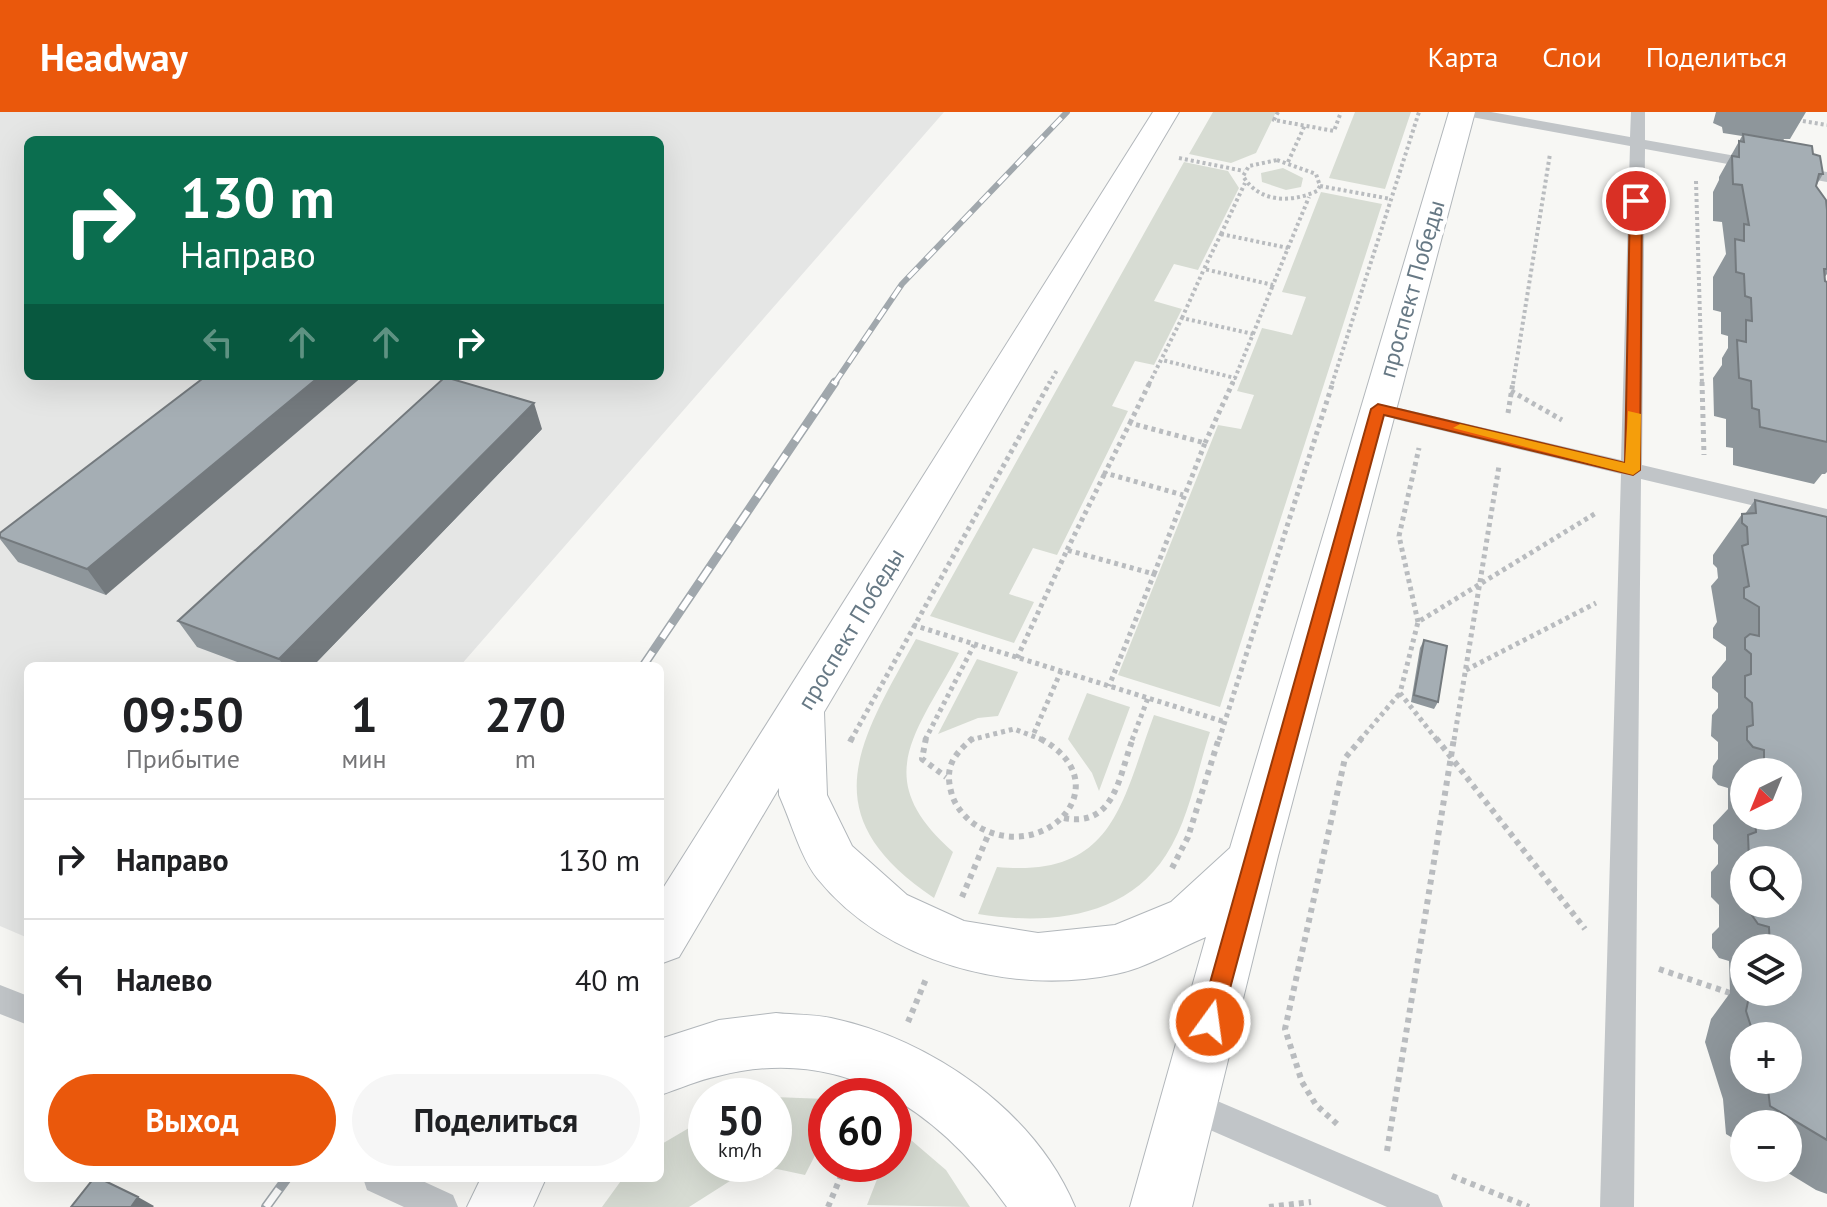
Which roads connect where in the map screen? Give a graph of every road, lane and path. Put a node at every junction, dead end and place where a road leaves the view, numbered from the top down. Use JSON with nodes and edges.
{"nodes":[{"id":1,"x":1166,"y":112,"type":"edge"},
{"id":2,"x":1278,"y":112,"type":"edge"},
{"id":3,"x":1341,"y":112,"type":"edge"},
{"id":4,"x":1419,"y":112,"type":"edge"},
{"id":5,"x":1464,"y":112,"type":"edge"},
{"id":6,"x":1638,"y":112,"type":"edge"},
{"id":7,"x":1784,"y":117,"type":"dead end"},
{"id":8,"x":1305,"y":125,"type":"junction"},
{"id":9,"x":1827,"y":125,"type":"edge"},
{"id":10,"x":1554,"y":127,"type":"junction"},
{"id":11,"x":1637,"y":142,"type":"junction"},
{"id":12,"x":1184,"y":146,"type":"dead end"},
{"id":13,"x":1695,"y":152,"type":"junction"},
{"id":14,"x":1178,"y":158,"type":"junction"},
{"id":15,"x":1288,"y":162,"type":"junction"},
{"id":16,"x":1170,"y":171,"type":"dead end"},
{"id":17,"x":1244,"y":171,"type":"junction"},
{"id":18,"x":1827,"y":177,"type":"edge"},
{"id":19,"x":1245,"y":183,"type":"junction"},
{"id":20,"x":1320,"y":186,"type":"junction"},
{"id":21,"x":1309,"y":196,"type":"junction"},
{"id":22,"x":1391,"y":199,"type":"junction"},
{"id":23,"x":1221,"y":234,"type":"junction"},
{"id":24,"x":1288,"y":248,"type":"junction"},
{"id":25,"x":1204,"y":269,"type":"junction"},
{"id":26,"x":1274,"y":285,"type":"junction"},
{"id":27,"x":1182,"y":318,"type":"junction"},
{"id":28,"x":1253,"y":334,"type":"junction"},
{"id":29,"x":1162,"y":360,"type":"junction"},
{"id":30,"x":1061,"y":364,"type":"dead end"},
{"id":31,"x":1235,"y":378,"type":"junction"},
{"id":32,"x":1378,"y":409,"type":"junction"},
{"id":33,"x":1130,"y":423,"type":"junction"},
{"id":34,"x":1503,"y":439,"type":"junction"},
{"id":35,"x":1420,"y":441,"type":"dead end"},
{"id":36,"x":1205,"y":443,"type":"junction"},
{"id":37,"x":1105,"y":473,"type":"junction"},
{"id":38,"x":1632,"y":480,"type":"junction"},
{"id":39,"x":1705,"y":487,"type":"junction"},
{"id":40,"x":1183,"y":495,"type":"junction"},
{"id":41,"x":1827,"y":516,"type":"edge"},
{"id":42,"x":1067,"y":550,"type":"junction"},
{"id":43,"x":1154,"y":574,"type":"junction"},
{"id":44,"x":1480,"y":584,"type":"junction"},
{"id":45,"x":1630,"y":586,"type":"junction"},
{"id":46,"x":1418,"y":622,"type":"junction"},
{"id":47,"x":913,"y":625,"type":"junction"},
{"id":48,"x":974,"y":645,"type":"junction"},
{"id":49,"x":1017,"y":658,"type":"junction"},
{"id":50,"x":1061,"y":671,"type":"junction"},
{"id":51,"x":1465,"y":671,"type":"junction"},
{"id":52,"x":1109,"y":686,"type":"junction"},
{"id":53,"x":1400,"y":693,"type":"junction"},
{"id":54,"x":1148,"y":698,"type":"junction"},
{"id":55,"x":805,"y":705,"type":"junction"},
{"id":56,"x":1225,"y":722,"type":"junction"},
{"id":57,"x":1034,"y":733,"type":"junction"},
{"id":58,"x":849,"y":744,"type":"dead end"},
{"id":59,"x":1451,"y":759,"type":"junction"},
{"id":60,"x":946,"y":777,"type":"junction"},
{"id":61,"x":1064,"y":818,"type":"junction"},
{"id":62,"x":989,"y":833,"type":"junction"},
{"id":63,"x":1253,"y":856,"type":"junction"},
{"id":64,"x":1164,"y":876,"type":"dead end"},
{"id":65,"x":967,"y":884,"type":"dead end"},
{"id":66,"x":664,"y":934,"type":"edge"},
{"id":67,"x":1623,"y":957,"type":"junction"},
{"id":68,"x":930,"y":972,"type":"dead end"},
{"id":69,"x":1730,"y":993,"type":"dead end"},
{"id":70,"x":0,"y":999,"type":"edge"},
{"id":71,"x":24,"y":1009,"type":"edge"},
{"id":72,"x":906,"y":1026,"type":"dead end"},
{"id":73,"x":664,"y":1066,"type":"edge"},
{"id":74,"x":1189,"y":1105,"type":"junction"},
{"id":75,"x":1343,"y":1128,"type":"dead end"},
{"id":76,"x":1376,"y":1145,"type":"dead end"},
{"id":77,"x":1387,"y":1150,"type":"junction"},
{"id":78,"x":1401,"y":1155,"type":"dead end"},
{"id":79,"x":1444,"y":1173,"type":"dead end"},
{"id":80,"x":388,"y":1182,"type":"edge"},
{"id":81,"x":514,"y":1182,"type":"edge"},
{"id":82,"x":838,"y":1182,"type":"edge"},
{"id":83,"x":1381,"y":1188,"type":"junction"},
{"id":84,"x":1317,"y":1204,"type":"dead end"},
{"id":85,"x":441,"y":1207,"type":"edge"},
{"id":86,"x":498,"y":1207,"type":"edge"},
{"id":87,"x":828,"y":1207,"type":"edge"},
{"id":88,"x":1044,"y":1207,"type":"edge"},
{"id":89,"x":1161,"y":1207,"type":"edge"},
{"id":90,"x":1269,"y":1207,"type":"edge"},
{"id":91,"x":1426,"y":1207,"type":"edge"},
{"id":92,"x":1529,"y":1207,"type":"edge"},
{"id":93,"x":1617,"y":1207,"type":"edge"}],
"edges":[{"from":1,"to":55,"type":"main road","name":"проспект Победы"},
{"from":2,"to":8,"type":"path"},
{"from":3,"to":8,"type":"path"},
{"from":4,"to":22,"type":"path"},
{"from":5,"to":10,"type":"lane"},
{"from":5,"to":32,"type":"main road","name":"проспект Победы"},
{"from":6,"to":11,"type":"lane"},
{"from":7,"to":9,"type":"path"},
{"from":8,"to":15,"type":"path"},
{"from":10,"to":11,"type":"lane"},
{"from":10,"to":34,"type":"path"},
{"from":11,"to":13,"type":"lane"},
{"from":11,"to":38,"type":"lane"},
{"from":12,"to":14,"type":"path"},
{"from":13,"to":18,"type":"lane"},
{"from":13,"to":39,"type":"path"},
{"from":14,"to":16,"type":"path"},
{"from":14,"to":17,"type":"path"},
{"from":15,"to":17,"type":"path"},
{"from":15,"to":20,"type":"path"},
{"from":17,"to":19,"type":"path"},
{"from":19,"to":21,"type":"path"},
{"from":19,"to":23,"type":"path"},
{"from":20,"to":21,"type":"path"},
{"from":20,"to":22,"type":"path"},
{"from":21,"to":24,"type":"path"},
{"from":22,"to":56,"type":"path"},
{"from":23,"to":24,"type":"path"},
{"from":23,"to":25,"type":"path"},
{"from":24,"to":26,"type":"path"},
{"from":25,"to":26,"type":"path"},
{"from":25,"to":27,"type":"path"},
{"from":26,"to":28,"type":"path"},
{"from":27,"to":28,"type":"path"},
{"from":27,"to":29,"type":"path"},
{"from":28,"to":31,"type":"path"},
{"from":29,"to":31,"type":"path"},
{"from":29,"to":33,"type":"path"},
{"from":30,"to":47,"type":"path"},
{"from":31,"to":36,"type":"path"},
{"from":32,"to":34,"type":"lane"},
{"from":32,"to":63,"type":"main road","name":"проспект Победы"},
{"from":33,"to":36,"type":"path"},
{"from":33,"to":37,"type":"path"},
{"from":34,"to":38,"type":"lane"},
{"from":34,"to":44,"type":"path"},
{"from":35,"to":46,"type":"path"},
{"from":36,"to":40,"type":"path"},
{"from":37,"to":40,"type":"path"},
{"from":37,"to":42,"type":"path"},
{"from":38,"to":39,"type":"lane"},
{"from":38,"to":44,"type":"path"},
{"from":38,"to":45,"type":"lane"},
{"from":39,"to":41,"type":"lane"},
{"from":40,"to":43,"type":"path"},
{"from":42,"to":43,"type":"path"},
{"from":42,"to":49,"type":"path"},
{"from":43,"to":52,"type":"path"},
{"from":44,"to":46,"type":"path"},
{"from":44,"to":51,"type":"path"},
{"from":45,"to":51,"type":"path"},
{"from":45,"to":67,"type":"lane"},
{"from":46,"to":53,"type":"path"},
{"from":47,"to":48,"type":"path"},
{"from":47,"to":58,"type":"path"},
{"from":48,"to":49,"type":"path"},
{"from":48,"to":60,"type":"path"},
{"from":49,"to":50,"type":"path"},
{"from":50,"to":52,"type":"path"},
{"from":50,"to":57,"type":"path"},
{"from":51,"to":59,"type":"path"},
{"from":52,"to":54,"type":"path"},
{"from":53,"to":59,"type":"path"},
{"from":53,"to":75,"type":"path"},
{"from":54,"to":56,"type":"path"},
{"from":54,"to":61,"type":"path"},
{"from":55,"to":63,"type":"main road"},
{"from":55,"to":66,"type":"main road","name":"проспект Победы"},
{"from":56,"to":64,"type":"path"},
{"from":57,"to":60,"type":"path"},
{"from":57,"to":61,"type":"path"},
{"from":59,"to":67,"type":"path"},
{"from":59,"to":77,"type":"path"},
{"from":60,"to":62,"type":"path"},
{"from":61,"to":62,"type":"path"},
{"from":62,"to":65,"type":"path"},
{"from":63,"to":74,"type":"main road","name":"проспект Победы"},
{"from":67,"to":69,"type":"path"},
{"from":67,"to":93,"type":"lane"},
{"from":68,"to":72,"type":"path"},
{"from":70,"to":71,"type":"lane"},
{"from":73,"to":88,"type":"main road"},
{"from":74,"to":83,"type":"lane"},
{"from":74,"to":89,"type":"main road","name":"проспект Победы"},
{"from":76,"to":77,"type":"path"},
{"from":77,"to":78,"type":"path"},
{"from":77,"to":83,"type":"path"},
{"from":79,"to":92,"type":"path"},
{"from":80,"to":85,"type":"lane"},
{"from":81,"to":86,"type":"main road"},
{"from":82,"to":87,"type":"path"},
{"from":83,"to":91,"type":"lane"},
{"from":84,"to":90,"type":"path"}]}
